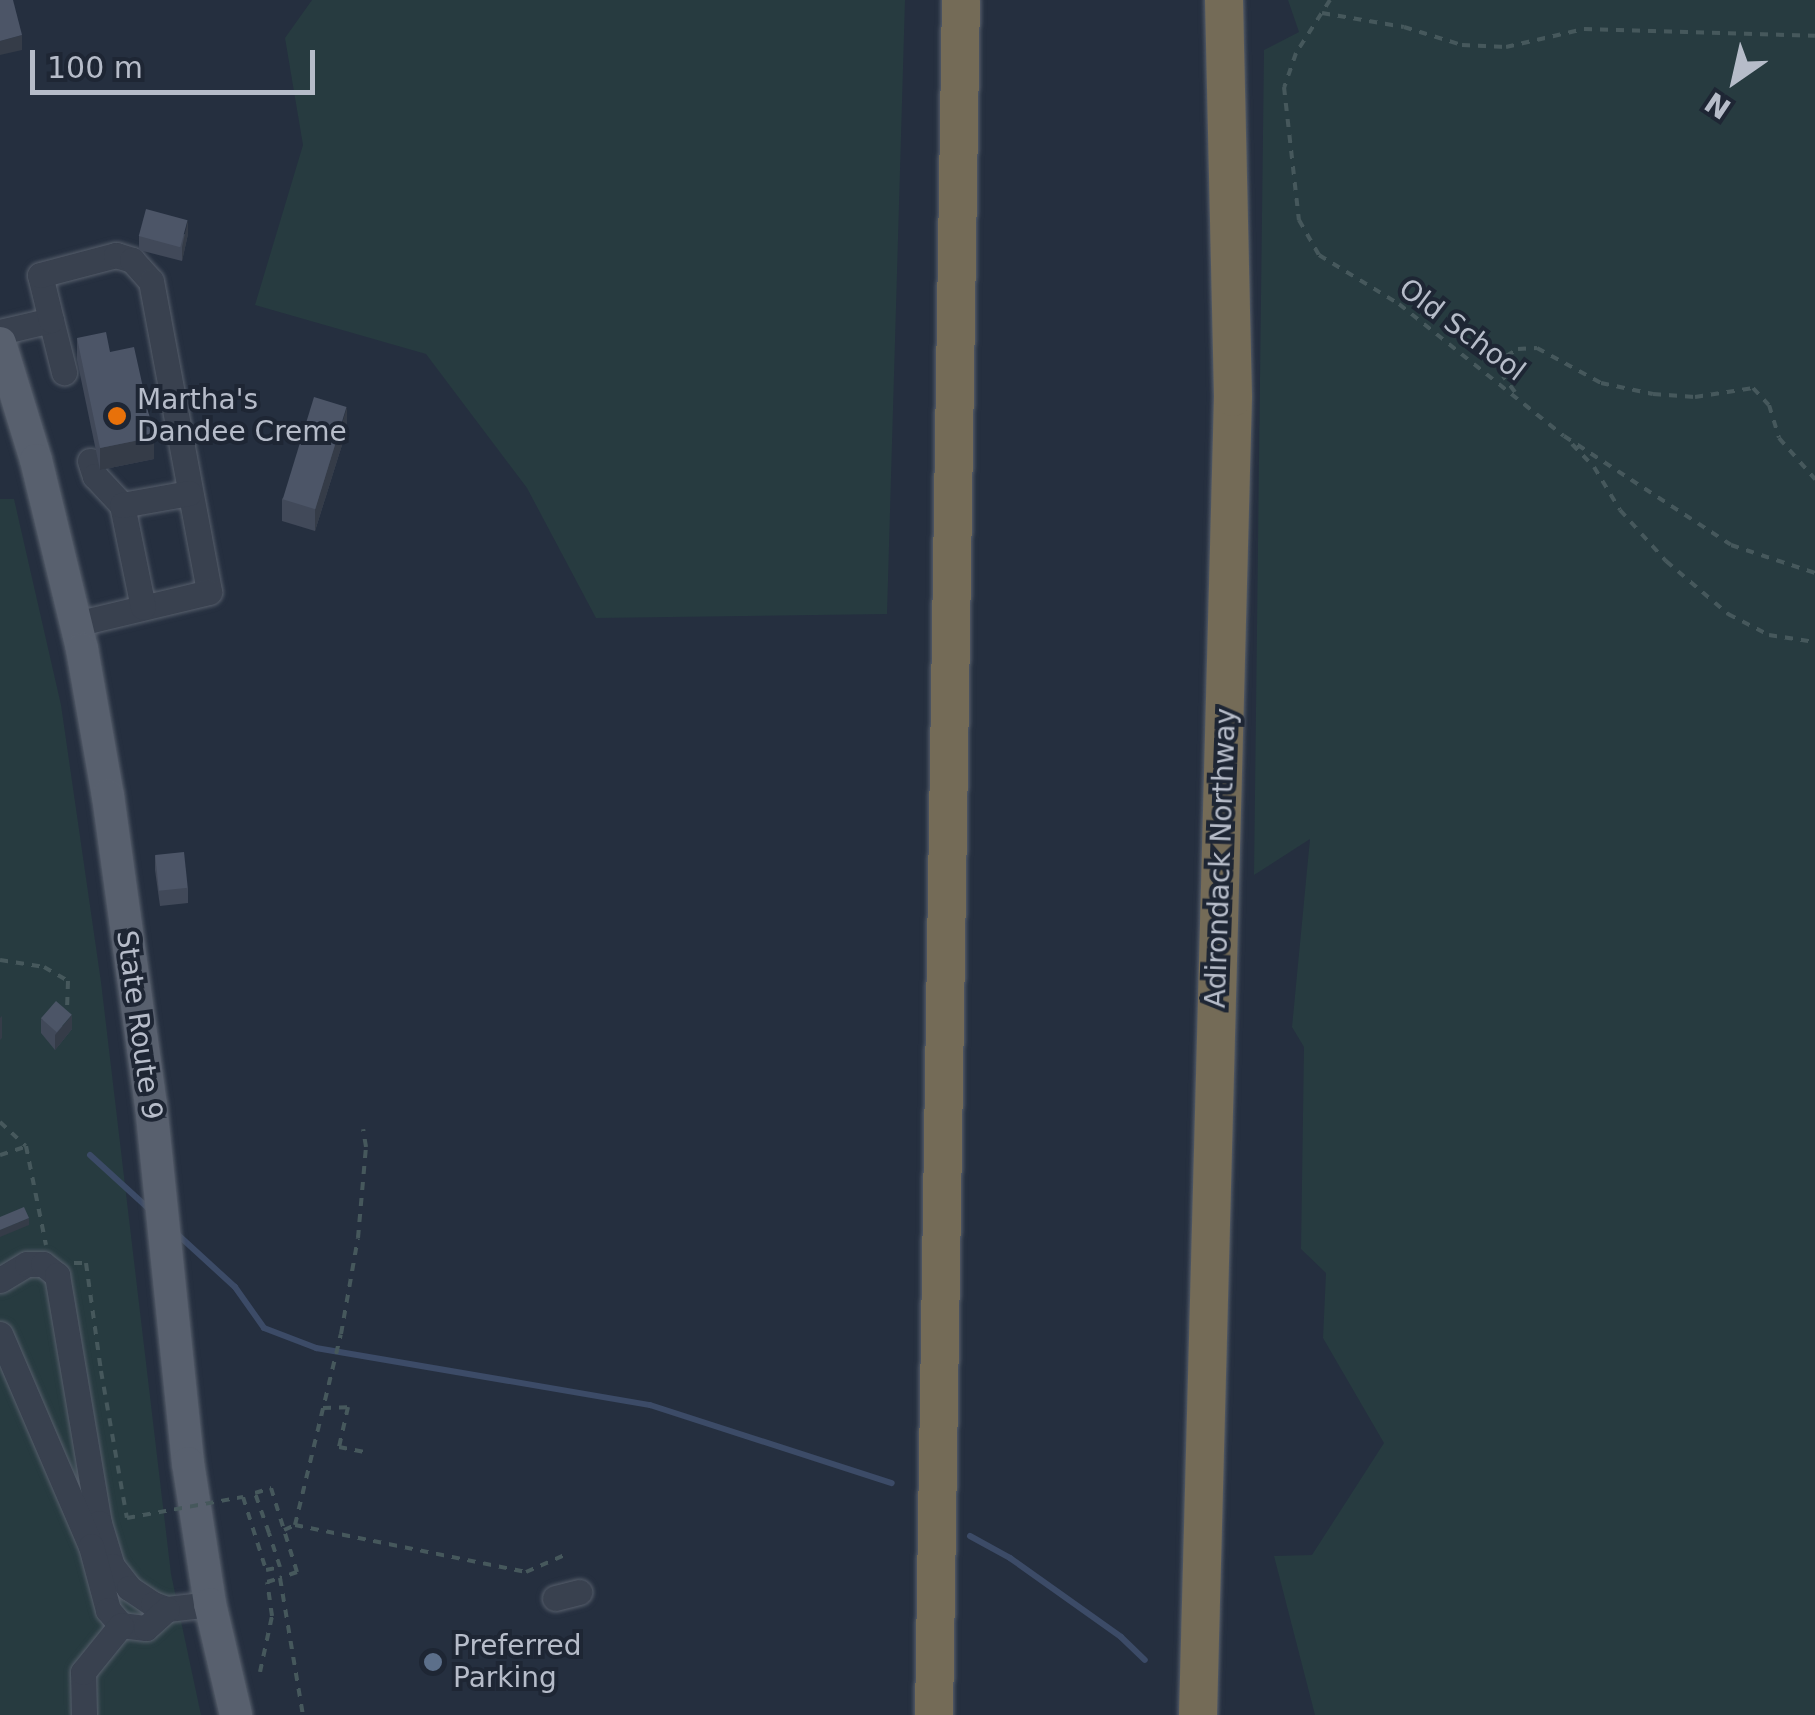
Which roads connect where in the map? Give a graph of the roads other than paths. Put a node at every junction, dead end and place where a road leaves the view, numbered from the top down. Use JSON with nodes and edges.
{"nodes":[{"id":1,"x":961,"y":0,"type":"edge"},
{"id":2,"x":1224,"y":0,"type":"edge"},
{"id":3,"x":51,"y":320,"type":"junction"},
{"id":4,"x":0,"y":332,"type":"edge"},
{"id":5,"x":0,"y":343,"type":"edge"},
{"id":6,"x":64,"y":372,"type":"dead end"},
{"id":7,"x":90,"y":461,"type":"dead end"},
{"id":8,"x":190,"y":493,"type":"junction"},
{"id":9,"x":122,"y":506,"type":"junction"},
{"id":10,"x":143,"y":607,"type":"junction"},
{"id":11,"x":76,"y":624,"type":"junction"},
{"id":12,"x":0,"y":1280,"type":"edge"},
{"id":13,"x":0,"y":1334,"type":"edge"},
{"id":14,"x":210,"y":1604,"type":"junction"},
{"id":15,"x":168,"y":1610,"type":"junction"},
{"id":16,"x":121,"y":1624,"type":"junction"},
{"id":17,"x":84,"y":1715,"type":"edge"},
{"id":18,"x":236,"y":1715,"type":"edge"},
{"id":19,"x":934,"y":1715,"type":"edge"},
{"id":20,"x":1198,"y":1715,"type":"edge"}],
"edges":[{"from":1,"to":19,"type":"highway"},
{"from":2,"to":20,"type":"highway","name":"Adirondack Northway"},
{"from":3,"to":4,"type":"lane"},
{"from":3,"to":6,"type":"lane"},
{"from":3,"to":8,"type":"lane"},
{"from":5,"to":11,"type":"main road","name":"State Route 9"},
{"from":7,"to":9,"type":"lane"},
{"from":8,"to":9,"type":"lane"},
{"from":8,"to":10,"type":"lane"},
{"from":9,"to":10,"type":"lane"},
{"from":10,"to":11,"type":"lane"},
{"from":11,"to":14,"type":"main road","name":"State Route 9"},
{"from":12,"to":15,"type":"lane"},
{"from":13,"to":16,"type":"lane"},
{"from":14,"to":15,"type":"lane"},
{"from":14,"to":18,"type":"main road","name":"State Route 9"},
{"from":15,"to":16,"type":"lane"},
{"from":16,"to":17,"type":"lane"}]}
